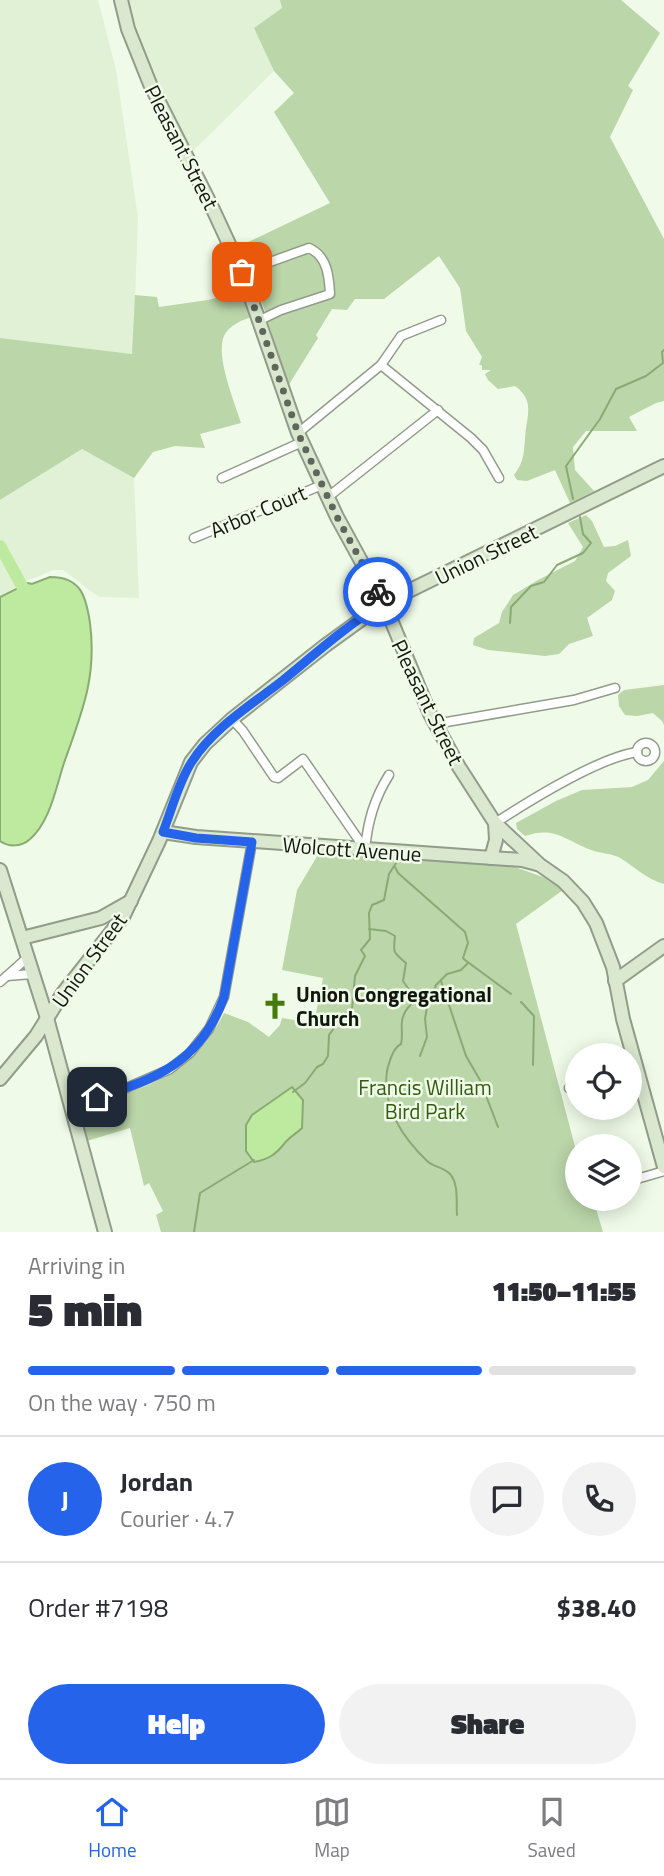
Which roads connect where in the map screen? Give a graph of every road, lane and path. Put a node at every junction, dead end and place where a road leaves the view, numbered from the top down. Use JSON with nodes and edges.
{"nodes":[{"id":1,"x":121,"y":0,"type":"edge"},
{"id":2,"x":242,"y":272,"type":"junction"},
{"id":3,"x":260,"y":320,"type":"junction"},
{"id":4,"x":442,"y":320,"type":"dead end"},
{"id":5,"x":381,"y":365,"type":"junction"},
{"id":6,"x":438,"y":410,"type":"junction"},
{"id":7,"x":300,"y":438,"type":"junction"},
{"id":8,"x":664,"y":466,"type":"edge"},
{"id":9,"x":222,"y":478,"type":"dead end"},
{"id":10,"x":499,"y":478,"type":"dead end"},
{"id":11,"x":325,"y":491,"type":"junction"},
{"id":12,"x":194,"y":538,"type":"dead end"},
{"id":13,"x":384,"y":603,"type":"junction"},
{"id":14,"x":615,"y":688,"type":"dead end"},
{"id":15,"x":232,"y":719,"type":"junction"},
{"id":16,"x":435,"y":724,"type":"junction"},
{"id":17,"x":637,"y":752,"type":"dead end"},
{"id":18,"x":388,"y":775,"type":"dead end"},
{"id":19,"x":495,"y":823,"type":"junction"},
{"id":20,"x":163,"y":832,"type":"junction"},
{"id":21,"x":252,"y":842,"type":"junction"},
{"id":22,"x":365,"y":849,"type":"junction"},
{"id":23,"x":491,"y":858,"type":"junction"},
{"id":24,"x":540,"y":865,"type":"junction"},
{"id":25,"x":0,"y":870,"type":"edge"},
{"id":26,"x":131,"y":901,"type":"junction"},
{"id":27,"x":22,"y":938,"type":"junction"},
{"id":28,"x":664,"y":946,"type":"edge"},
{"id":29,"x":27,"y":958,"type":"junction"},
{"id":30,"x":641,"y":961,"type":"junction"},
{"id":31,"x":613,"y":967,"type":"junction"},
{"id":32,"x":32,"y":974,"type":"junction"},
{"id":33,"x":3,"y":979,"type":"edge"},
{"id":34,"x":615,"y":982,"type":"junction"},
{"id":35,"x":47,"y":1018,"type":"junction"},
{"id":36,"x":628,"y":1043,"type":"edge"},
{"id":37,"x":54,"y":1044,"type":"junction"},
{"id":38,"x":27,"y":1048,"type":"junction"},
{"id":39,"x":0,"y":1079,"type":"edge"},
{"id":40,"x":642,"y":1099,"type":"edge"},
{"id":41,"x":70,"y":1105,"type":"junction"},
{"id":42,"x":664,"y":1169,"type":"edge"},
{"id":43,"x":642,"y":1177,"type":"edge"},
{"id":44,"x":105,"y":1232,"type":"edge"}],
"edges":[{"from":1,"to":2,"type":"street","name":"Pleasant Street"},
{"from":2,"to":3,"type":"street","name":"Pleasant Street"},
{"from":2,"to":3,"type":"street"},
{"from":3,"to":7,"type":"street","name":"Pleasant Street"},
{"from":4,"to":5,"type":"street"},
{"from":5,"to":6,"type":"street"},
{"from":5,"to":7,"type":"street"},
{"from":6,"to":10,"type":"street"},
{"from":6,"to":11,"type":"street","name":"Arbor Court"},
{"from":7,"to":9,"type":"street"},
{"from":7,"to":11,"type":"street","name":"Pleasant Street"},
{"from":8,"to":13,"type":"street","name":"Union Street"},
{"from":11,"to":12,"type":"street","name":"Arbor Court"},
{"from":11,"to":13,"type":"street","name":"Pleasant Street"},
{"from":13,"to":15,"type":"street","name":"Union Street"},
{"from":13,"to":16,"type":"street","name":"Pleasant Street"},
{"from":14,"to":16,"type":"street"},
{"from":15,"to":20,"type":"street","name":"Union Street"},
{"from":15,"to":22,"type":"street"},
{"from":16,"to":19,"type":"street","name":"Pleasant Street"},
{"from":17,"to":19,"type":"street"},
{"from":18,"to":22,"type":"street"},
{"from":19,"to":23,"type":"street"},
{"from":19,"to":24,"type":"street","name":"Pleasant Street"},
{"from":20,"to":21,"type":"street","name":"Wolcott Avenue"},
{"from":20,"to":26,"type":"street","name":"Union Street"},
{"from":21,"to":22,"type":"street","name":"Wolcott Avenue"},
{"from":21,"to":41,"type":"street"},
{"from":22,"to":23,"type":"street","name":"Wolcott Avenue"},
{"from":23,"to":24,"type":"street","name":"Wolcott Avenue"},
{"from":24,"to":31,"type":"street","name":"Pleasant Street"},
{"from":25,"to":27,"type":"street"},
{"from":26,"to":27,"type":"street"},
{"from":26,"to":35,"type":"street","name":"Union Street"},
{"from":27,"to":29,"type":"street"},
{"from":28,"to":30,"type":"street"},
{"from":29,"to":32,"type":"street"},
{"from":29,"to":33,"type":"street"},
{"from":30,"to":31,"type":"street"},
{"from":30,"to":34,"type":"street"},
{"from":31,"to":34,"type":"street","name":"Pleasant Street"},
{"from":32,"to":33,"type":"street"},
{"from":32,"to":35,"type":"street"},
{"from":34,"to":36,"type":"street","name":"Pleasant Street"},
{"from":35,"to":37,"type":"street"},
{"from":35,"to":38,"type":"street","name":"Union Street"},
{"from":37,"to":38,"type":"street"},
{"from":37,"to":41,"type":"street"},
{"from":38,"to":39,"type":"street","name":"Union Street"},
{"from":40,"to":42,"type":"street","name":"Pleasant Street"},
{"from":41,"to":44,"type":"street"},
{"from":42,"to":43,"type":"street"}]}
